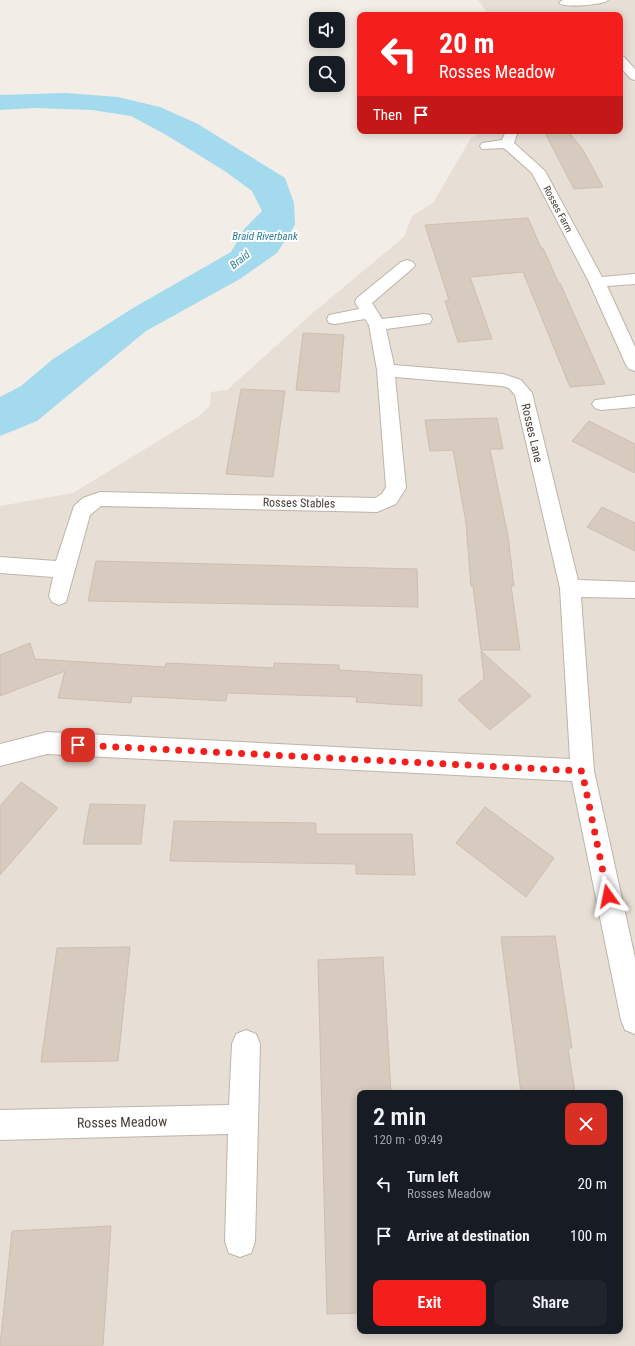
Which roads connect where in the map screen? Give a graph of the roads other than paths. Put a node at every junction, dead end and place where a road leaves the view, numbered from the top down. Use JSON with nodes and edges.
{"nodes":[{"id":1,"x":602,"y":0,"type":"edge"},
{"id":2,"x":564,"y":2,"type":"edge"},
{"id":3,"x":573,"y":12,"type":"edge"},
{"id":4,"x":623,"y":63,"type":"edge"},
{"id":5,"x":635,"y":76,"type":"edge"},
{"id":6,"x":488,"y":146,"type":"dead end"},
{"id":7,"x":407,"y":265,"type":"dead end"},
{"id":8,"x":635,"y":279,"type":"edge"},
{"id":9,"x":597,"y":282,"type":"junction"},
{"id":10,"x":370,"y":313,"type":"junction"},
{"id":11,"x":335,"y":319,"type":"dead end"},
{"id":12,"x":424,"y":320,"type":"dead end"},
{"id":13,"x":635,"y":366,"type":"edge"},
{"id":14,"x":386,"y":370,"type":"junction"},
{"id":15,"x":635,"y":401,"type":"edge"},
{"id":16,"x":601,"y":404,"type":"dead end"},
{"id":17,"x":0,"y":565,"type":"edge"},
{"id":18,"x":65,"y":570,"type":"junction"},
{"id":19,"x":570,"y":588,"type":"junction"},
{"id":20,"x":635,"y":590,"type":"edge"},
{"id":21,"x":60,"y":596,"type":"dead end"},
{"id":22,"x":0,"y":755,"type":"edge"},
{"id":23,"x":582,"y":771,"type":"junction"},
{"id":24,"x":635,"y":1020,"type":"edge"},
{"id":25,"x":246,"y":1044,"type":"dead end"},
{"id":26,"x":243,"y":1119,"type":"junction"},
{"id":27,"x":0,"y":1125,"type":"edge"},
{"id":28,"x":240,"y":1242,"type":"dead end"}],
"edges":[{"from":1,"to":2,"type":"street"},
{"from":2,"to":3,"type":"street"},
{"from":4,"to":5,"type":"street"},
{"from":6,"to":9,"type":"street","name":"Rosses Farm"},
{"from":7,"to":10,"type":"street"},
{"from":8,"to":9,"type":"street"},
{"from":9,"to":13,"type":"street","name":"Rosses Farm"},
{"from":10,"to":11,"type":"street"},
{"from":10,"to":12,"type":"street"},
{"from":10,"to":14,"type":"street","name":"Rosses Stables"},
{"from":14,"to":18,"type":"street","name":"Rosses Stables"},
{"from":14,"to":19,"type":"street","name":"Rosses Lane"},
{"from":15,"to":16,"type":"street"},
{"from":17,"to":18,"type":"street"},
{"from":18,"to":21,"type":"street","name":"Rosses Stables"},
{"from":19,"to":20,"type":"street"},
{"from":19,"to":23,"type":"street","name":"Rosses Lane"},
{"from":22,"to":23,"type":"street"},
{"from":23,"to":24,"type":"street"},
{"from":25,"to":26,"type":"street"},
{"from":26,"to":27,"type":"street","name":"Rosses Meadow"},
{"from":26,"to":28,"type":"street"}]}
